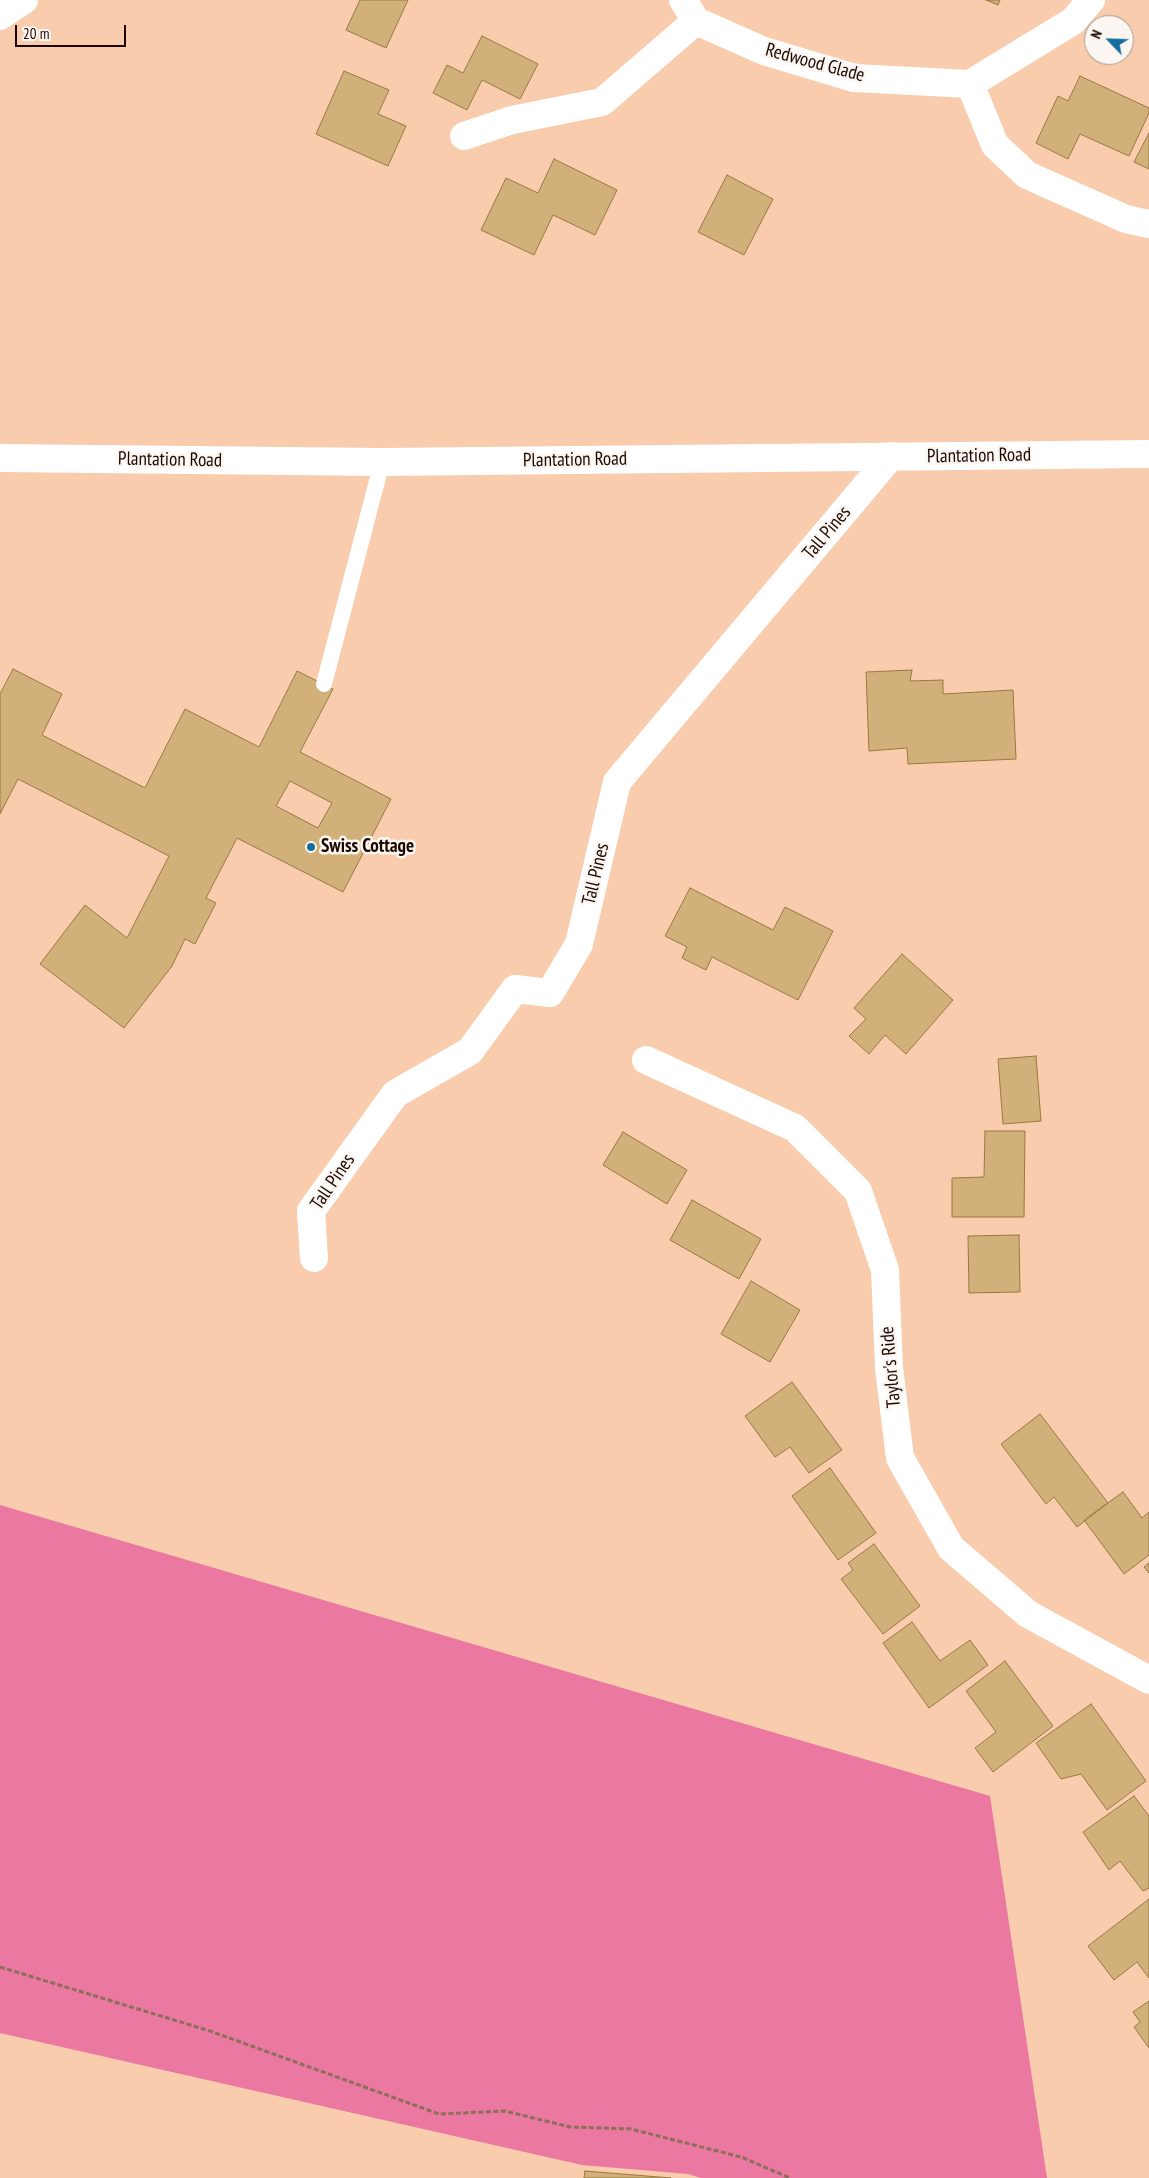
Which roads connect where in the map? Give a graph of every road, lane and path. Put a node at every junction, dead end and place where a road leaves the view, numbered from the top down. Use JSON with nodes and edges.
{"nodes":[{"id":1,"x":24,"y":0,"type":"edge"},
{"id":2,"x":1091,"y":0,"type":"edge"},
{"id":3,"x":690,"y":10,"type":"edge"},
{"id":4,"x":0,"y":16,"type":"edge"},
{"id":5,"x":970,"y":84,"type":"junction"},
{"id":6,"x":464,"y":136,"type":"dead end"},
{"id":7,"x":1149,"y":224,"type":"edge"},
{"id":8,"x":1149,"y":454,"type":"edge"},
{"id":9,"x":890,"y":456,"type":"junction"},
{"id":10,"x":0,"y":458,"type":"edge"},
{"id":11,"x":382,"y":462,"type":"junction"},
{"id":12,"x":324,"y":684,"type":"dead end"},
{"id":13,"x":646,"y":1060,"type":"dead end"},
{"id":14,"x":314,"y":1258,"type":"dead end"},
{"id":15,"x":1149,"y":1680,"type":"edge"},
{"id":16,"x":0,"y":1968,"type":"edge"},
{"id":17,"x":790,"y":2178,"type":"edge"}],
"edges":[{"from":1,"to":4,"type":"street"},
{"from":2,"to":5,"type":"street"},
{"from":3,"to":5,"type":"street","name":"Redwood Glade"},
{"from":3,"to":6,"type":"street","name":"Redwood Glade"},
{"from":5,"to":7,"type":"street"},
{"from":8,"to":9,"type":"street","name":"Plantation Road"},
{"from":9,"to":11,"type":"street","name":"Plantation Road"},
{"from":9,"to":14,"type":"street","name":"Tall Pines"},
{"from":10,"to":11,"type":"street","name":"Plantation Road"},
{"from":11,"to":12,"type":"lane"},
{"from":13,"to":15,"type":"street","name":"Taylor's Ride"},
{"from":16,"to":17,"type":"path"}]}
